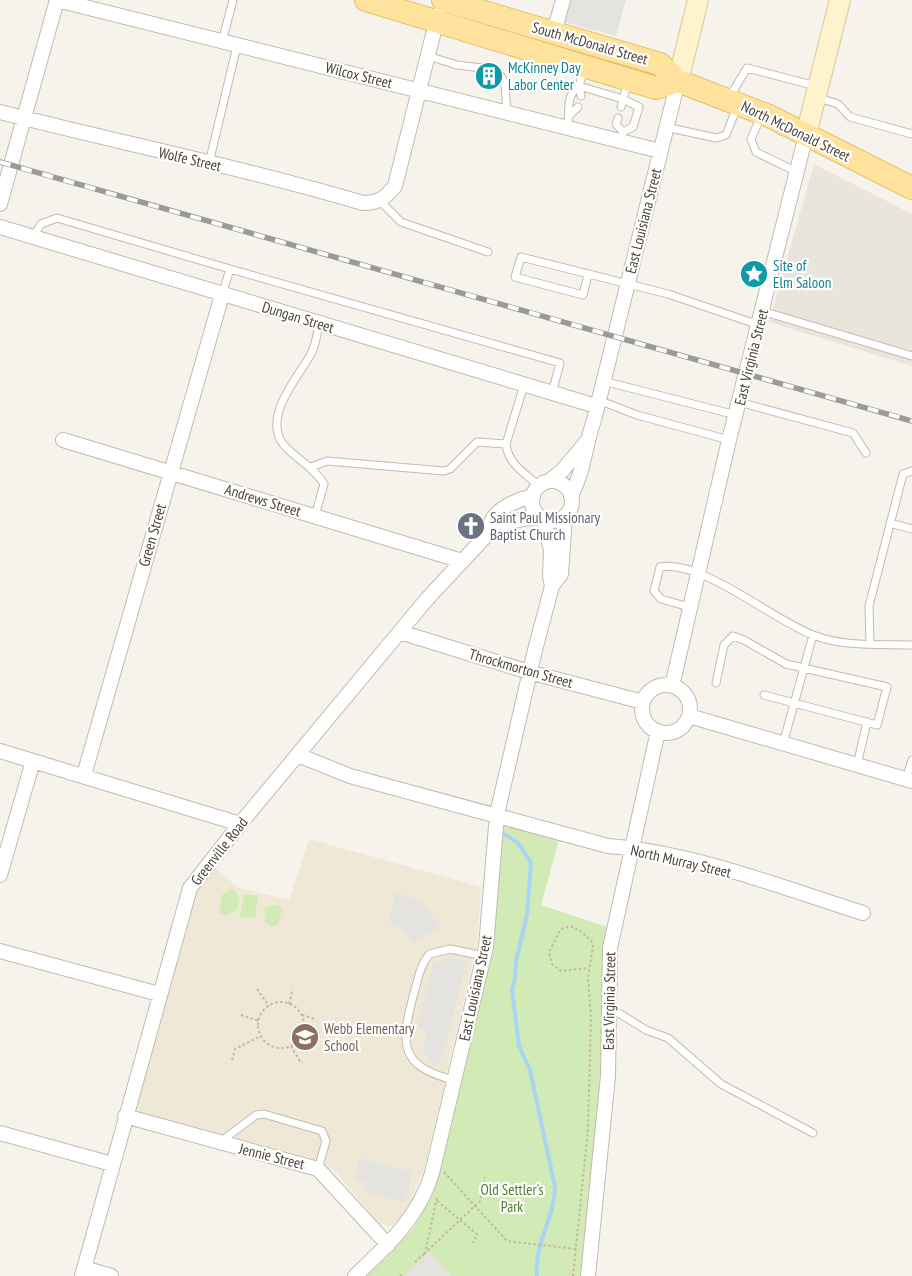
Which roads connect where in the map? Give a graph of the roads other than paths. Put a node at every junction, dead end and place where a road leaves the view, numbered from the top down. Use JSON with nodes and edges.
{"nodes":[{"id":1,"x":57,"y":0,"type":"edge"},
{"id":2,"x":233,"y":0,"type":"edge"},
{"id":3,"x":366,"y":0,"type":"edge"},
{"id":4,"x":563,"y":0,"type":"edge"},
{"id":5,"x":698,"y":0,"type":"edge"},
{"id":6,"x":840,"y":0,"type":"edge"},
{"id":7,"x":441,"y":7,"type":"edge"},
{"id":8,"x":554,"y":32,"type":"junction"},
{"id":9,"x":222,"y":42,"type":"junction"},
{"id":10,"x":237,"y":46,"type":"junction"},
{"id":11,"x":428,"y":56,"type":"junction"},
{"id":12,"x":582,"y":76,"type":"junction"},
{"id":13,"x":678,"y":81,"type":"junction"},
{"id":14,"x":626,"y":89,"type":"junction"},
{"id":15,"x":419,"y":90,"type":"junction"},
{"id":16,"x":817,"y":91,"type":"junction"},
{"id":17,"x":581,"y":96,"type":"dead end"},
{"id":18,"x":733,"y":101,"type":"junction"},
{"id":19,"x":578,"y":107,"type":"dead end"},
{"id":20,"x":621,"y":107,"type":"dead end"},
{"id":21,"x":0,"y":112,"type":"edge"},
{"id":22,"x":507,"y":113,"type":"junction"},
{"id":23,"x":762,"y":114,"type":"junction"},
{"id":24,"x":24,"y":118,"type":"junction"},
{"id":25,"x":618,"y":118,"type":"dead end"},
{"id":26,"x":569,"y":121,"type":"junction"},
{"id":27,"x":666,"y":127,"type":"junction"},
{"id":28,"x":912,"y":134,"type":"edge"},
{"id":29,"x":806,"y":135,"type":"junction"},
{"id":30,"x":621,"y":137,"type":"junction"},
{"id":31,"x":660,"y":151,"type":"junction"},
{"id":32,"x":209,"y":164,"type":"junction"},
{"id":33,"x":797,"y":172,"type":"junction"},
{"id":34,"x":912,"y":188,"type":"edge"},
{"id":35,"x":380,"y":201,"type":"junction"},
{"id":36,"x":0,"y":204,"type":"edge"},
{"id":37,"x":0,"y":227,"type":"edge"},
{"id":38,"x":34,"y":237,"type":"junction"},
{"id":39,"x":488,"y":252,"type":"dead end"},
{"id":40,"x":230,"y":269,"type":"junction"},
{"id":41,"x":588,"y":275,"type":"junction"},
{"id":42,"x":626,"y":285,"type":"junction"},
{"id":43,"x":222,"y":295,"type":"junction"},
{"id":44,"x":760,"y":318,"type":"junction"},
{"id":45,"x":319,"y":324,"type":"junction"},
{"id":46,"x":912,"y":356,"type":"edge"},
{"id":47,"x":602,"y":380,"type":"junction"},
{"id":48,"x":524,"y":385,"type":"junction"},
{"id":49,"x":552,"y":393,"type":"junction"},
{"id":50,"x":597,"y":403,"type":"junction"},
{"id":51,"x":737,"y":409,"type":"junction"},
{"id":52,"x":63,"y":440,"type":"dead end"},
{"id":53,"x":730,"y":440,"type":"junction"},
{"id":54,"x":586,"y":441,"type":"junction"},
{"id":55,"x":506,"y":444,"type":"junction"},
{"id":56,"x":866,"y":453,"type":"dead end"},
{"id":57,"x":311,"y":467,"type":"junction"},
{"id":58,"x":912,"y":471,"type":"edge"},
{"id":59,"x":170,"y":472,"type":"junction"},
{"id":60,"x":540,"y":488,"type":"junction"},
{"id":61,"x":572,"y":496,"type":"junction"},
{"id":62,"x":315,"y":516,"type":"junction"},
{"id":63,"x":565,"y":517,"type":"junction"},
{"id":64,"x":541,"y":518,"type":"junction"},
{"id":65,"x":890,"y":523,"type":"junction"},
{"id":66,"x":912,"y":529,"type":"edge"},
{"id":67,"x":490,"y":530,"type":"junction"},
{"id":68,"x":462,"y":561,"type":"junction"},
{"id":69,"x":698,"y":573,"type":"junction"},
{"id":70,"x":552,"y":586,"type":"junction"},
{"id":71,"x":689,"y":608,"type":"junction"},
{"id":72,"x":400,"y":632,"type":"junction"},
{"id":73,"x":813,"y":635,"type":"junction"},
{"id":74,"x":870,"y":644,"type":"junction"},
{"id":75,"x":912,"y":645,"type":"edge"},
{"id":76,"x":804,"y":670,"type":"junction"},
{"id":77,"x":529,"y":672,"type":"junction"},
{"id":78,"x":716,"y":683,"type":"dead end"},
{"id":79,"x":672,"y":686,"type":"junction"},
{"id":80,"x":764,"y":696,"type":"dead end"},
{"id":81,"x":643,"y":702,"type":"junction"},
{"id":82,"x":796,"y":705,"type":"junction"},
{"id":83,"x":689,"y":716,"type":"junction"},
{"id":84,"x":867,"y":722,"type":"junction"},
{"id":85,"x":658,"y":731,"type":"junction"},
{"id":86,"x":783,"y":744,"type":"junction"},
{"id":87,"x":0,"y":752,"type":"edge"},
{"id":88,"x":298,"y":755,"type":"junction"},
{"id":89,"x":912,"y":760,"type":"edge"},
{"id":90,"x":33,"y":761,"type":"junction"},
{"id":91,"x":857,"y":765,"type":"junction"},
{"id":92,"x":84,"y":775,"type":"junction"},
{"id":93,"x":909,"y":780,"type":"edge"},
{"id":94,"x":497,"y":814,"type":"junction"},
{"id":95,"x":240,"y":824,"type":"junction"},
{"id":96,"x":632,"y":848,"type":"junction"},
{"id":97,"x":0,"y":875,"type":"edge"},
{"id":98,"x":863,"y":913,"type":"dead end"},
{"id":99,"x":0,"y":951,"type":"edge"},
{"id":100,"x":484,"y":956,"type":"junction"},
{"id":101,"x":159,"y":994,"type":"junction"},
{"id":102,"x":608,"y":1006,"type":"junction"},
{"id":103,"x":454,"y":1080,"type":"junction"},
{"id":104,"x":125,"y":1116,"type":"junction"},
{"id":105,"x":0,"y":1133,"type":"edge"},
{"id":106,"x":813,"y":1133,"type":"dead end"},
{"id":107,"x":220,"y":1143,"type":"junction"},
{"id":108,"x":112,"y":1164,"type":"junction"},
{"id":109,"x":318,"y":1169,"type":"junction"},
{"id":110,"x":388,"y":1245,"type":"junction"},
{"id":111,"x":83,"y":1272,"type":"edge"},
{"id":112,"x":112,"y":1276,"type":"edge"},
{"id":113,"x":355,"y":1276,"type":"edge"},
{"id":114,"x":588,"y":1276,"type":"edge"}],
"edges":[{"from":1,"to":9,"type":"street","name":"Wilcox Street"},
{"from":1,"to":24,"type":"street"},
{"from":2,"to":9,"type":"lane"},
{"from":3,"to":7,"type":"main road","name":"South McDonald Street"},
{"from":4,"to":8,"type":"street"},
{"from":5,"to":13,"type":"main road","name":"East Louisiana Street"},
{"from":6,"to":16,"type":"main road","name":"East Virginia Street"},
{"from":7,"to":8,"type":"main road","name":"South McDonald Street"},
{"from":7,"to":11,"type":"street"},
{"from":7,"to":12,"type":"main road","name":"South McDonald Street"},
{"from":8,"to":13,"type":"main road","name":"South McDonald Street"},
{"from":9,"to":10,"type":"street","name":"Wilcox Street"},
{"from":10,"to":15,"type":"street","name":"Wilcox Street"},
{"from":10,"to":32,"type":"lane"},
{"from":11,"to":15,"type":"street"},
{"from":11,"to":22,"type":"lane"},
{"from":12,"to":14,"type":"main road","name":"South McDonald Street"},
{"from":12,"to":17,"type":"lane"},
{"from":12,"to":26,"type":"lane"},
{"from":13,"to":14,"type":"main road","name":"South McDonald Street"},
{"from":13,"to":18,"type":"main road","name":"North McDonald Street"},
{"from":13,"to":27,"type":"street","name":"East Louisiana Street"},
{"from":14,"to":20,"type":"lane"},
{"from":14,"to":30,"type":"lane"},
{"from":15,"to":22,"type":"street","name":"Wilcox Street"},
{"from":15,"to":35,"type":"street"},
{"from":16,"to":18,"type":"lane"},
{"from":16,"to":28,"type":"lane"},
{"from":16,"to":29,"type":"main road","name":"East Virginia Street"},
{"from":18,"to":23,"type":"main road","name":"North McDonald Street"},
{"from":18,"to":27,"type":"lane"},
{"from":19,"to":26,"type":"lane"},
{"from":21,"to":24,"type":"street","name":"Wolfe Street"},
{"from":22,"to":26,"type":"street","name":"Wilcox Street"},
{"from":23,"to":29,"type":"main road","name":"North McDonald Street"},
{"from":23,"to":33,"type":"lane"},
{"from":24,"to":32,"type":"street","name":"Wolfe Street"},
{"from":24,"to":36,"type":"street"},
{"from":25,"to":30,"type":"lane"},
{"from":26,"to":30,"type":"street","name":"Wilcox Street"},
{"from":27,"to":31,"type":"street","name":"East Louisiana Street"},
{"from":29,"to":33,"type":"street","name":"East Virginia Street"},
{"from":29,"to":34,"type":"main road","name":"North McDonald Street"},
{"from":30,"to":31,"type":"street","name":"Wilcox Street"},
{"from":31,"to":42,"type":"street","name":"East Louisiana Street"},
{"from":32,"to":35,"type":"street","name":"Wolfe Street"},
{"from":33,"to":44,"type":"street","name":"East Virginia Street"},
{"from":35,"to":39,"type":"lane"},
{"from":37,"to":38,"type":"street","name":"Dungan Street"},
{"from":38,"to":40,"type":"lane"},
{"from":38,"to":43,"type":"street","name":"Dungan Street"},
{"from":40,"to":43,"type":"lane"},
{"from":40,"to":49,"type":"lane"},
{"from":41,"to":41,"type":"lane"},
{"from":41,"to":42,"type":"lane"},
{"from":42,"to":44,"type":"lane"},
{"from":42,"to":47,"type":"street","name":"East Louisiana Street"},
{"from":43,"to":45,"type":"street","name":"Dungan Street"},
{"from":43,"to":59,"type":"street","name":"Green Street"},
{"from":44,"to":46,"type":"lane"},
{"from":44,"to":51,"type":"street","name":"East Virginia Street"},
{"from":45,"to":48,"type":"street","name":"Dungan Street"},
{"from":45,"to":57,"type":"lane"},
{"from":47,"to":50,"type":"street","name":"East Louisiana Street"},
{"from":47,"to":51,"type":"lane"},
{"from":48,"to":49,"type":"street","name":"Dungan Street"},
{"from":48,"to":55,"type":"lane"},
{"from":49,"to":50,"type":"street","name":"Dungan Street"},
{"from":50,"to":53,"type":"lane"},
{"from":50,"to":54,"type":"street","name":"East Louisiana Street"},
{"from":51,"to":53,"type":"street","name":"East Virginia Street"},
{"from":51,"to":56,"type":"lane"},
{"from":52,"to":59,"type":"street","name":"Andrews Street"},
{"from":53,"to":69,"type":"street","name":"East Virginia Street"},
{"from":54,"to":60,"type":"street","name":"East Louisiana Street"},
{"from":54,"to":61,"type":"street","name":"East Louisiana Street"},
{"from":55,"to":57,"type":"lane"},
{"from":55,"to":60,"type":"lane"},
{"from":57,"to":62,"type":"lane"},
{"from":58,"to":65,"type":"lane"},
{"from":59,"to":62,"type":"street","name":"Andrews Street"},
{"from":59,"to":92,"type":"street","name":"Green Street"},
{"from":60,"to":61,"type":"street"},
{"from":60,"to":64,"type":"street"},
{"from":60,"to":67,"type":"street","name":"Greenville Road"},
{"from":61,"to":63,"type":"street"},
{"from":62,"to":68,"type":"street","name":"Andrews Street"},
{"from":63,"to":64,"type":"street"},
{"from":63,"to":70,"type":"street","name":"East Louisiana Street"},
{"from":64,"to":67,"type":"street","name":"Greenville Road"},
{"from":64,"to":70,"type":"street","name":"East Louisiana Street"},
{"from":65,"to":66,"type":"lane"},
{"from":65,"to":74,"type":"lane"},
{"from":67,"to":68,"type":"street","name":"Greenville Road"},
{"from":68,"to":72,"type":"street","name":"Greenville Road"},
{"from":69,"to":71,"type":"street","name":"East Virginia Street"},
{"from":69,"to":71,"type":"lane"},
{"from":69,"to":73,"type":"lane"},
{"from":70,"to":77,"type":"street","name":"East Louisiana Street"},
{"from":71,"to":79,"type":"street","name":"East Virginia Street"},
{"from":72,"to":77,"type":"street","name":"Throckmorton Street"},
{"from":72,"to":88,"type":"street","name":"Greenville Road"},
{"from":73,"to":74,"type":"lane"},
{"from":73,"to":76,"type":"lane"},
{"from":74,"to":75,"type":"lane"},
{"from":76,"to":78,"type":"lane"},
{"from":76,"to":82,"type":"lane"},
{"from":76,"to":84,"type":"lane"},
{"from":77,"to":81,"type":"street","name":"Throckmorton Street"},
{"from":77,"to":94,"type":"street","name":"East Louisiana Street"},
{"from":79,"to":81,"type":"street"},
{"from":79,"to":83,"type":"street"},
{"from":80,"to":82,"type":"lane"},
{"from":81,"to":85,"type":"street"},
{"from":82,"to":84,"type":"lane"},
{"from":82,"to":86,"type":"lane"},
{"from":83,"to":85,"type":"street"},
{"from":83,"to":86,"type":"street"},
{"from":84,"to":91,"type":"lane"},
{"from":85,"to":96,"type":"street","name":"East Virginia Street"},
{"from":86,"to":91,"type":"street"},
{"from":87,"to":90,"type":"street"},
{"from":88,"to":94,"type":"street","name":"North Murray Street"},
{"from":88,"to":95,"type":"street","name":"Greenville Road"},
{"from":89,"to":93,"type":"lane"},
{"from":90,"to":92,"type":"street"},
{"from":90,"to":97,"type":"street"},
{"from":91,"to":93,"type":"street"},
{"from":92,"to":95,"type":"street"},
{"from":94,"to":96,"type":"street","name":"North Murray Street"},
{"from":94,"to":100,"type":"street","name":"East Louisiana Street"},
{"from":95,"to":101,"type":"street","name":"Greenville Road"},
{"from":96,"to":98,"type":"street","name":"North Murray Street"},
{"from":96,"to":102,"type":"street","name":"East Virginia Street"},
{"from":99,"to":101,"type":"street"},
{"from":100,"to":103,"type":"street","name":"East Louisiana Street"},
{"from":100,"to":103,"type":"lane"},
{"from":101,"to":104,"type":"street","name":"Greenville Road"},
{"from":102,"to":106,"type":"lane"},
{"from":102,"to":114,"type":"street","name":"East Virginia Street"},
{"from":103,"to":110,"type":"street","name":"East Louisiana Street"},
{"from":104,"to":107,"type":"street","name":"Jennie Street"},
{"from":104,"to":108,"type":"street","name":"Greenville Road"},
{"from":105,"to":108,"type":"street"},
{"from":107,"to":109,"type":"street","name":"Jennie Street"},
{"from":107,"to":109,"type":"lane"},
{"from":108,"to":111,"type":"street","name":"Greenville Road"},
{"from":109,"to":110,"type":"street","name":"Jennie Street"},
{"from":110,"to":113,"type":"street","name":"East Louisiana Street"},
{"from":111,"to":112,"type":"street"}]}
